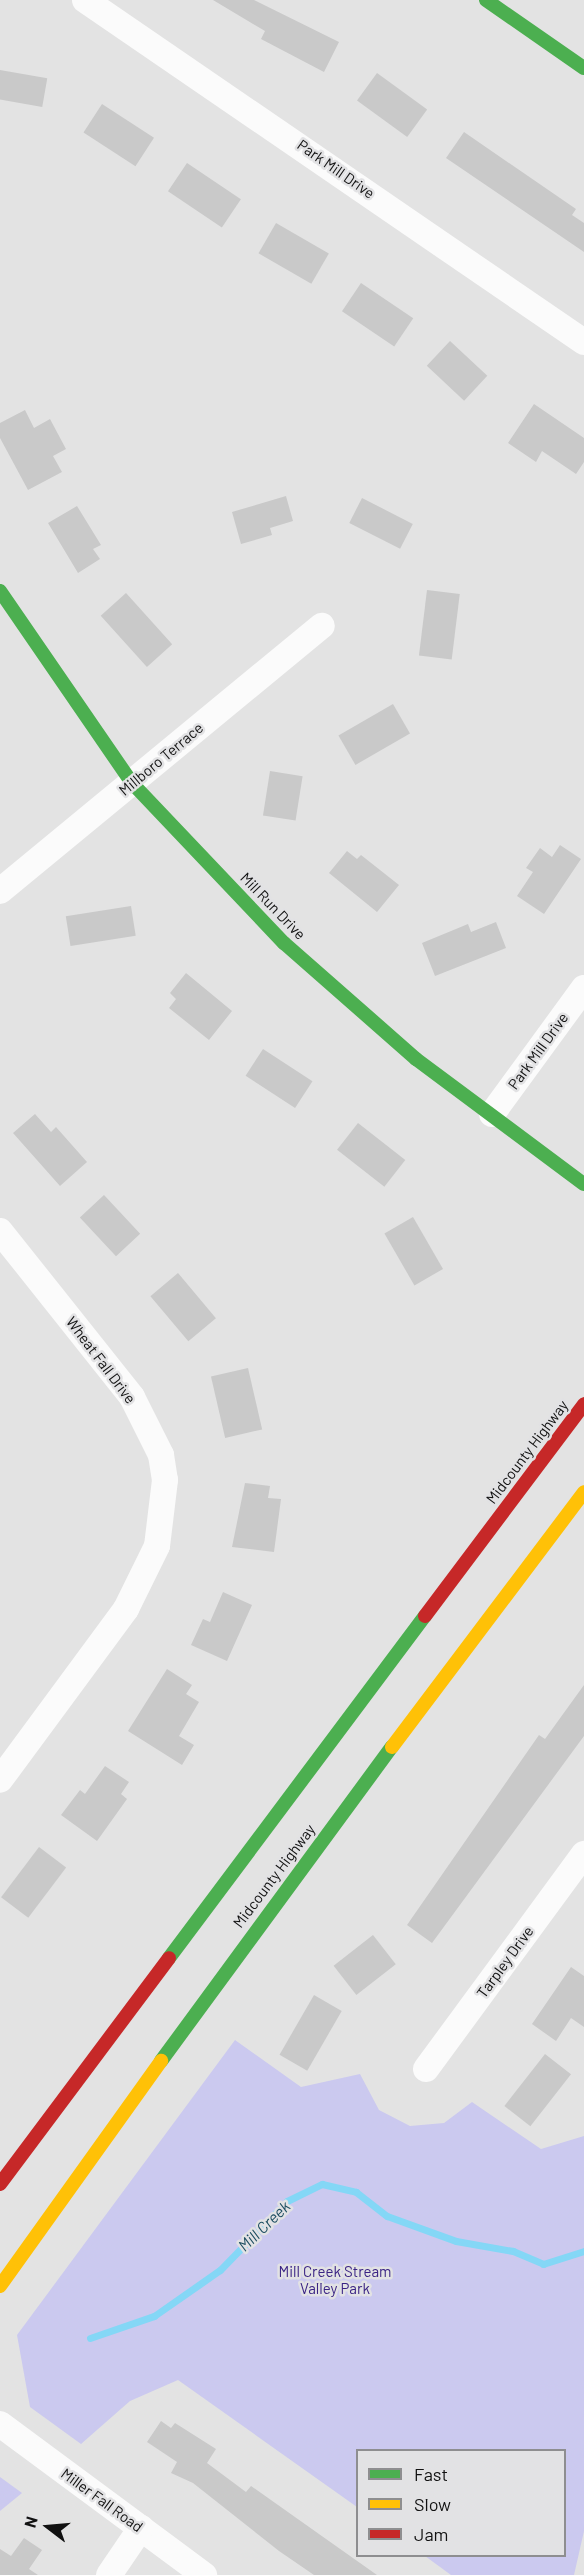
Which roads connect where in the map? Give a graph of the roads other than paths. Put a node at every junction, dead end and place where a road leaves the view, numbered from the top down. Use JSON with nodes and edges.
{"nodes":[{"id":1,"x":85,"y":0,"type":"edge"},
{"id":2,"x":486,"y":0,"type":"edge"},
{"id":3,"x":584,"y":68,"type":"edge"},
{"id":4,"x":584,"y":342,"type":"edge"},
{"id":5,"x":0,"y":591,"type":"edge"},
{"id":6,"x":322,"y":626,"type":"dead end"},
{"id":7,"x":132,"y":783,"type":"junction"},
{"id":8,"x":0,"y":891,"type":"edge"},
{"id":9,"x":584,"y":988,"type":"edge"},
{"id":10,"x":492,"y":1114,"type":"junction"},
{"id":11,"x":584,"y":1184,"type":"edge"},
{"id":12,"x":0,"y":1231,"type":"edge"},
{"id":13,"x":584,"y":1404,"type":"edge"},
{"id":14,"x":584,"y":1492,"type":"edge"},
{"id":15,"x":0,"y":1780,"type":"edge"},
{"id":16,"x":584,"y":1854,"type":"edge"},
{"id":17,"x":426,"y":2069,"type":"dead end"},
{"id":18,"x":0,"y":2184,"type":"edge"},
{"id":19,"x":0,"y":2286,"type":"edge"},
{"id":20,"x":0,"y":2424,"type":"edge"},
{"id":21,"x":141,"y":2528,"type":"junction"},
{"id":22,"x":109,"y":2575,"type":"edge"},
{"id":23,"x":204,"y":2575,"type":"edge"}],
"edges":[{"from":1,"to":4,"type":"street","name":"Park Mill Drive"},
{"from":2,"to":3,"type":"main road"},
{"from":5,"to":7,"type":"main road","name":"Mill Run Drive"},
{"from":6,"to":7,"type":"street","name":"Millboro Terrace"},
{"from":7,"to":8,"type":"street","name":"Millboro Terrace"},
{"from":7,"to":10,"type":"main road","name":"Mill Run Drive"},
{"from":9,"to":10,"type":"street","name":"Park Mill Drive"},
{"from":10,"to":11,"type":"main road","name":"Mill Run Drive"},
{"from":12,"to":15,"type":"street","name":"Wheat Fall Drive"},
{"from":13,"to":18,"type":"main road","name":"Midcounty Highway"},
{"from":14,"to":19,"type":"main road","name":"Midcounty Highway"},
{"from":16,"to":17,"type":"street","name":"Tarpley Drive"},
{"from":20,"to":21,"type":"street","name":"Miller Fall Road"},
{"from":21,"to":22,"type":"street"},
{"from":21,"to":23,"type":"street","name":"Miller Fall Road"}]}
